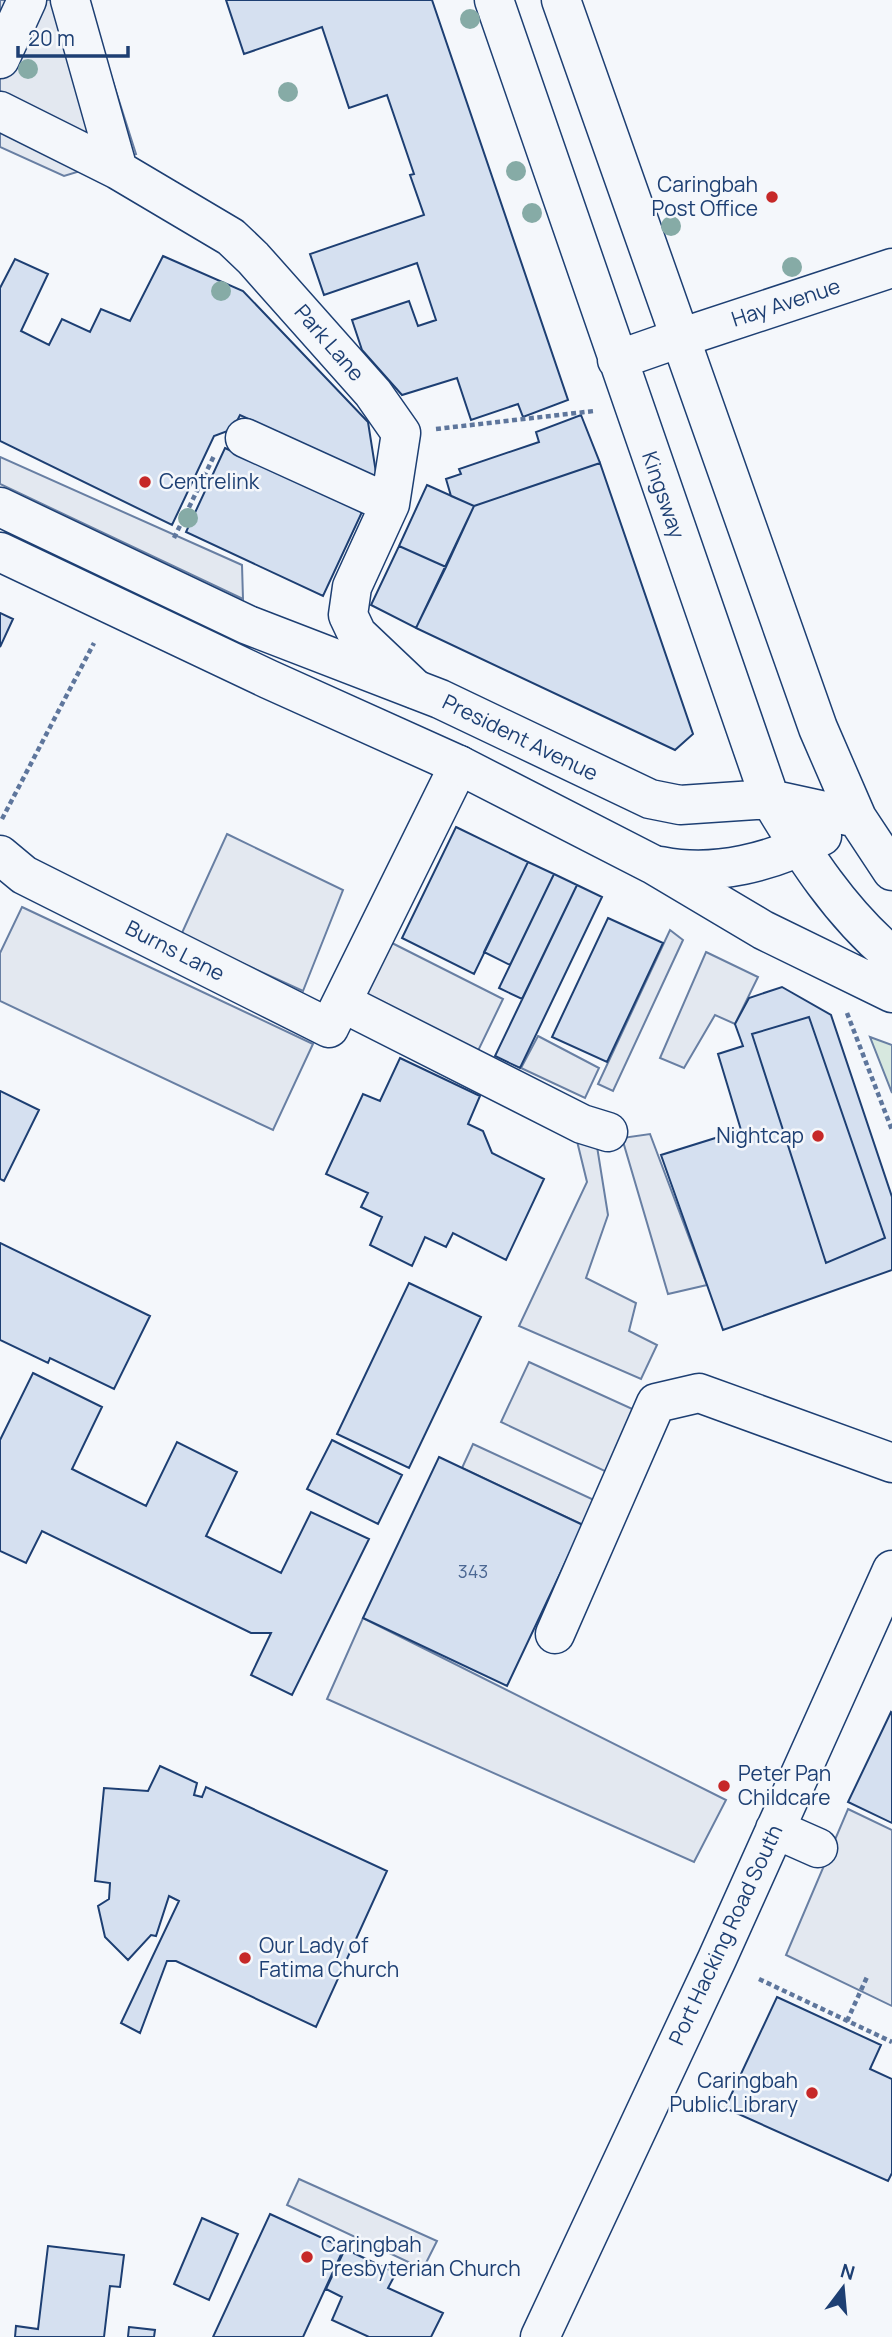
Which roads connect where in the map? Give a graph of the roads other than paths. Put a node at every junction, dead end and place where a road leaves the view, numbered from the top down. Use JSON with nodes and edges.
{"nodes":[{"id":1,"x":27,"y":0,"type":"edge"},
{"id":2,"x":70,"y":0,"type":"edge"},
{"id":3,"x":494,"y":0,"type":"edge"},
{"id":4,"x":561,"y":0,"type":"edge"},
{"id":5,"x":0,"y":59,"type":"edge"},
{"id":6,"x":0,"y":111,"type":"edge"},
{"id":7,"x":118,"y":170,"type":"junction"},
{"id":8,"x":892,"y":268,"type":"edge"},
{"id":9,"x":680,"y":338,"type":"junction"},
{"id":10,"x":618,"y":360,"type":"junction"},
{"id":11,"x":245,"y":438,"type":"road end"},
{"id":12,"x":390,"y":504,"type":"junction"},
{"id":13,"x":0,"y":507,"type":"edge"},
{"id":14,"x":0,"y":552,"type":"edge"},
{"id":15,"x":415,"y":689,"type":"junction"},
{"id":16,"x":483,"y":720,"type":"junction"},
{"id":17,"x":459,"y":765,"type":"junction"},
{"id":18,"x":770,"y":799,"type":"junction"},
{"id":19,"x":857,"y":817,"type":"junction"},
{"id":20,"x":800,"y":847,"type":"junction"},
{"id":21,"x":0,"y":855,"type":"edge"},
{"id":22,"x":652,"y":864,"type":"junction"},
{"id":23,"x":892,"y":871,"type":"edge"},
{"id":24,"x":892,"y":956,"type":"edge"},
{"id":25,"x":892,"y":993,"type":"edge"},
{"id":26,"x":343,"y":1003,"type":"junction"},
{"id":27,"x":608,"y":1132,"type":"dead end"},
{"id":28,"x":892,"y":1464,"type":"edge"},
{"id":29,"x":892,"y":1570,"type":"edge"},
{"id":30,"x":555,"y":1634,"type":"dead end"},
{"id":31,"x":775,"y":1829,"type":"junction"},
{"id":32,"x":818,"y":1848,"type":"dead end"},
{"id":33,"x":540,"y":2337,"type":"edge"}],
"edges":[{"from":1,"to":5,"type":"main road"},
{"from":2,"to":7,"type":"main road"},
{"from":3,"to":10,"type":"main road","name":"Kingsway"},
{"from":4,"to":9,"type":"main road"},
{"from":6,"to":7,"type":"main road","name":"Park Lane"},
{"from":7,"to":12,"type":"main road","name":"Park Lane"},
{"from":8,"to":9,"type":"main road","name":"Hay Avenue"},
{"from":9,"to":10,"type":"main road","name":"Hay Avenue"},
{"from":9,"to":19,"type":"main road"},
{"from":10,"to":18,"type":"main road","name":"Kingsway"},
{"from":11,"to":12,"type":"main road"},
{"from":12,"to":15,"type":"main road"},
{"from":13,"to":15,"type":"main road","name":"President Avenue"},
{"from":14,"to":17,"type":"main road"},
{"from":15,"to":16,"type":"main road","name":"President Avenue"},
{"from":16,"to":17,"type":"main road","name":"Burns Lane"},
{"from":16,"to":18,"type":"main road","name":"President Avenue"},
{"from":17,"to":22,"type":"main road"},
{"from":17,"to":26,"type":"main road","name":"Burns Lane"},
{"from":18,"to":19,"type":"main road","name":"President Avenue"},
{"from":18,"to":20,"type":"main road","name":"Kingsway"},
{"from":19,"to":20,"type":"main road"},
{"from":19,"to":23,"type":"main road"},
{"from":20,"to":22,"type":"main road"},
{"from":20,"to":24,"type":"main road","name":"Kingsway"},
{"from":21,"to":26,"type":"main road","name":"Burns Lane"},
{"from":22,"to":25,"type":"main road"},
{"from":26,"to":27,"type":"main road"},
{"from":28,"to":30,"type":"main road"},
{"from":29,"to":31,"type":"main road","name":"Port Hacking Road South"},
{"from":31,"to":32,"type":"main road"},
{"from":31,"to":33,"type":"main road","name":"Port Hacking Road South"}]}
